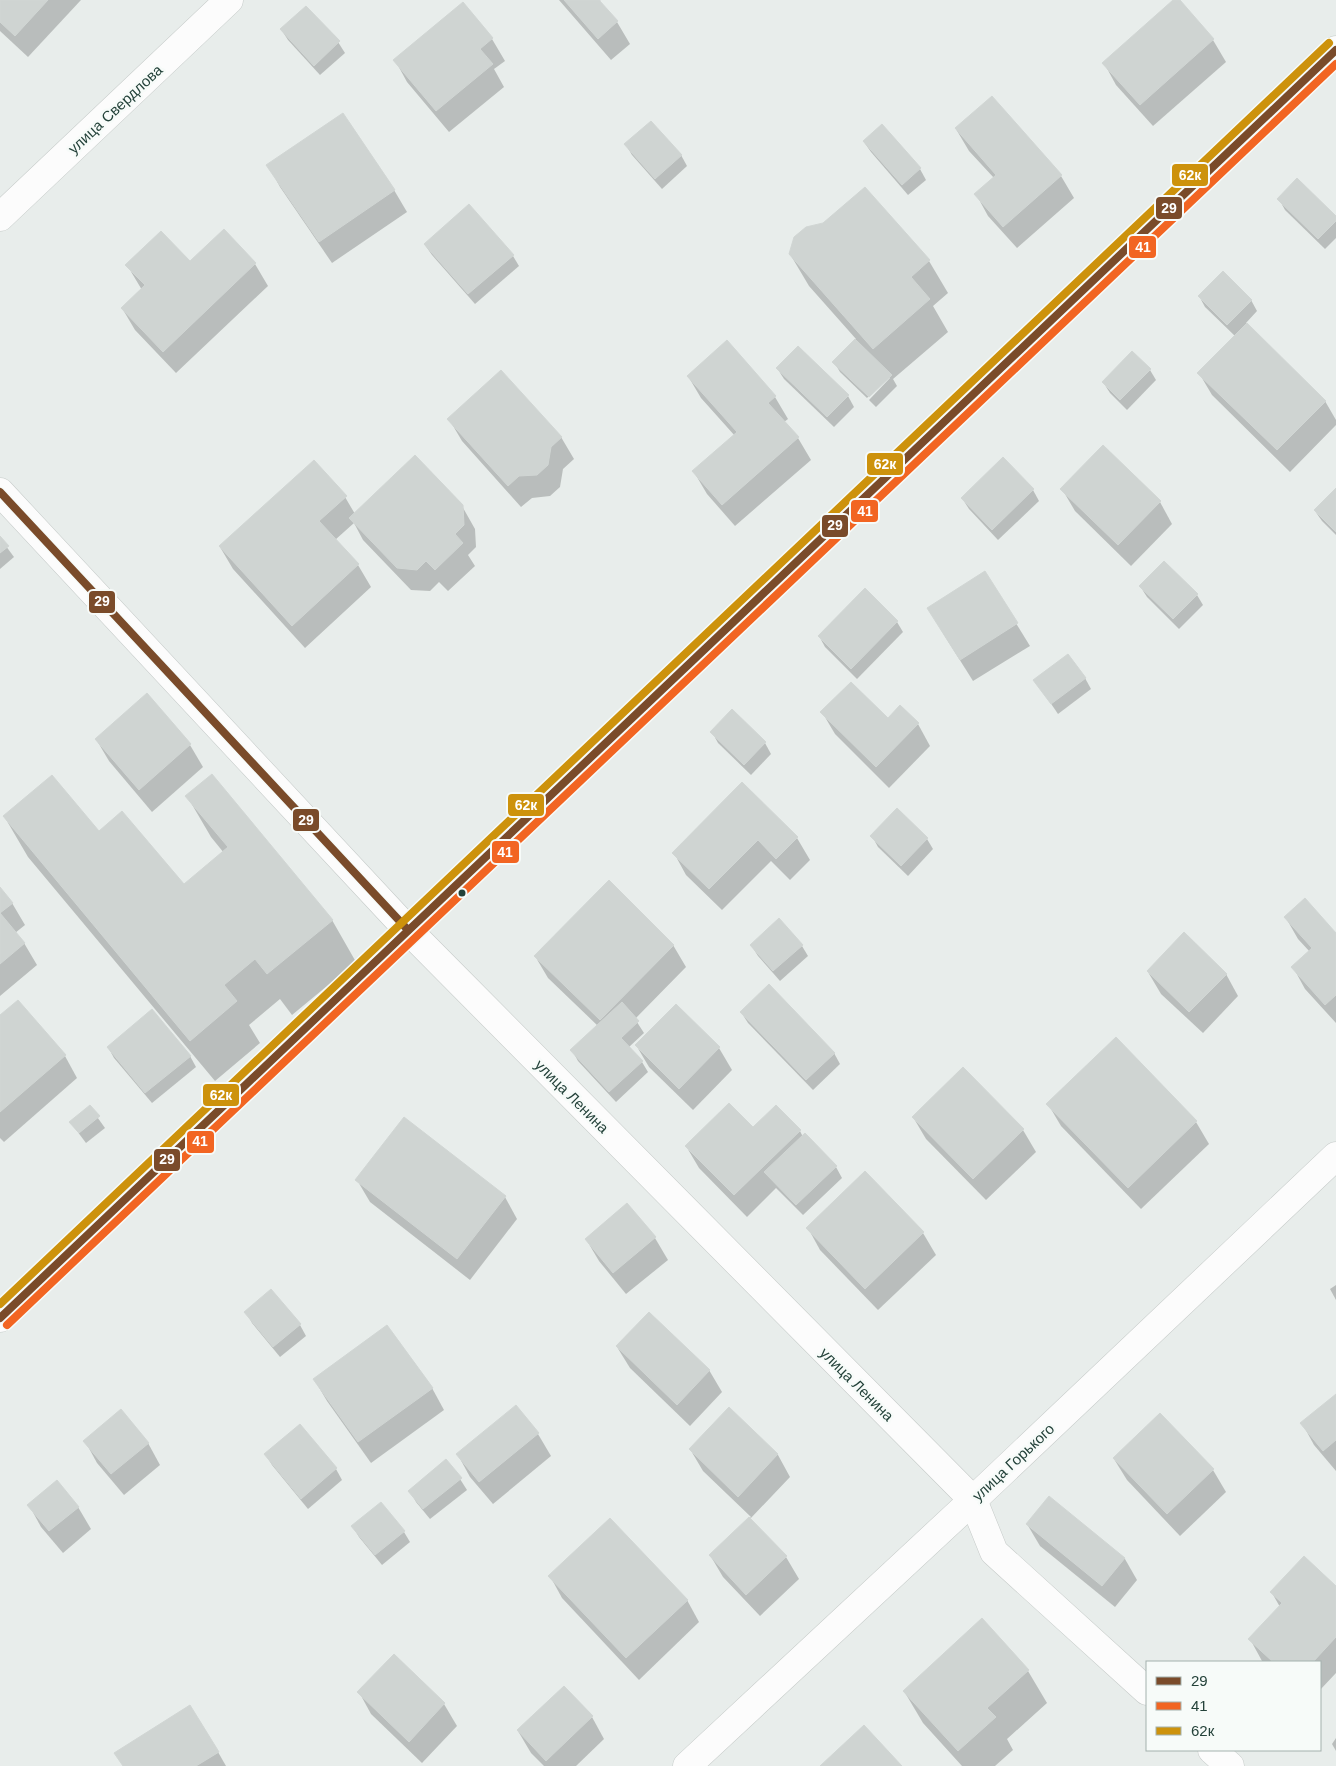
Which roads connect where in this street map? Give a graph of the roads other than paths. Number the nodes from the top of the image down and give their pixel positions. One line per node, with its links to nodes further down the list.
1 (229, 0): 3 (street, улица Свердлова)
2 (1336, 50): 5 (street)
3 (0, 217)
4 (0, 492): 5 (street, улица Ленина)
5 (408, 930): 7 (street); 8 (street, улица Ленина)
6 (1336, 1156): 8 (street, улица Горького)
7 (0, 1318)
8 (973, 1500): 9 (street, улица Ленина); 11 (street, улица Горького)
9 (1146, 1690)
10 (1213, 1751): 12 (street)
11 (687, 1766)
12 (1230, 1766)

